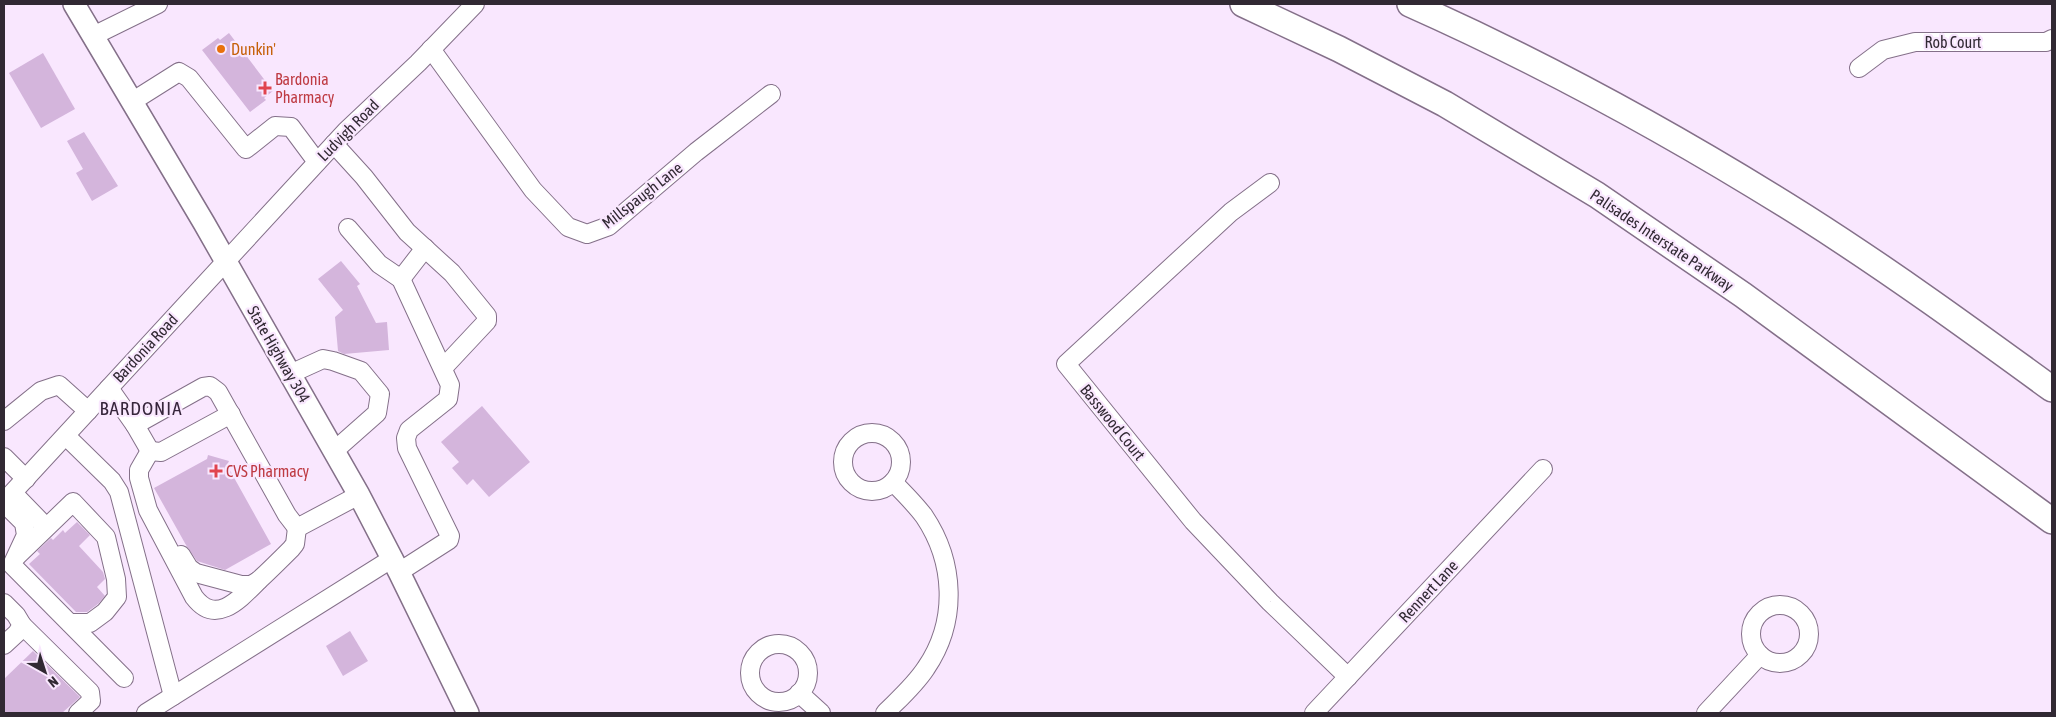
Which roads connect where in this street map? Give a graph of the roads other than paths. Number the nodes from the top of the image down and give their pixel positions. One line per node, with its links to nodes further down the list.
1 (74, 4): 6 (main road, State Highway 304)
2 (158, 4): 6 (street)
3 (475, 4): 8 (street, Ludvigh Road)
4 (1244, 4): 36 (highway, Palisades Interstate Parkway)
5 (1410, 4): 22 (highway)
6 (93, 36): 11 (main road, State Highway 304)
7 (2052, 39): 9 (street, Rob Court)
8 (431, 49): 10 (street, Millspaugh Lane); 12 (street, Ludvigh Road)
9 (1859, 68)
10 (771, 94)
11 (133, 101): 13 (street); 17 (main road, State Highway 304)
12 (334, 144): 13 (street, Ludvigh Road); 16 (street)
13 (317, 162): 17 (street, Ludvigh Road)
14 (1270, 183): 49 (street, Basswood Court)
15 (348, 228): 18 (street)
16 (426, 248): 18 (street); 19 (street)
17 (226, 261): 20 (main road, State Highway 304); 21 (street, Bardonia Road)
18 (402, 280): 19 (street)
19 (443, 368): 40 (street)
20 (290, 374): 28 (main road, State Highway 304); 28 (street)
21 (109, 388): 23 (street, Bardonia Road); 26 (street)
22 (2052, 389)
23 (88, 411): 25 (street); 27 (street, Bardonia Road)
24 (231, 414): 26 (street); 29 (street); 38 (street)
25 (4, 421)
26 (135, 425): 29 (street)
27 (66, 436): 32 (street, Bardonia Road); 52 (street)
28 (334, 451): 34 (main road, State Highway 304)
29 (147, 455): 41 (street); 41 (street)
30 (4, 457): 32 (street)
31 (1543, 469): 49 (street, Rennert Lane)
32 (26, 479): 35 (street, Bardonia Road)
33 (893, 482): 58 (street)
34 (358, 495): 38 (street); 40 (main road, State Highway 304)
35 (7, 499): 37 (street); 39 (street)
36 (2052, 521)
37 (46, 527): 39 (street); 44 (street)
38 (297, 528): 41 (street)
39 (17, 556): 43 (street)
40 (396, 565): 52 (street); 56 (main road, State Highway 304)
41 (258, 581)
42 (4, 603): 45 (street)
43 (70, 623): 44 (street); 47 (street)
44 (90, 623): 47 (street)
45 (22, 625): 46 (street); 53 (street)
46 (4, 645)
47 (98, 652): 50 (street)
48 (1760, 655): 60 (street)
49 (1348, 677): 59 (street, Rennert Lane)
50 (124, 678)
51 (799, 693): 57 (street)
52 (173, 696): 54 (street); 55 (street)
53 (78, 713)
54 (146, 713)
55 (157, 713)
56 (468, 713)
57 (821, 713)
58 (885, 713)
59 (1314, 713)
60 (1706, 713)

